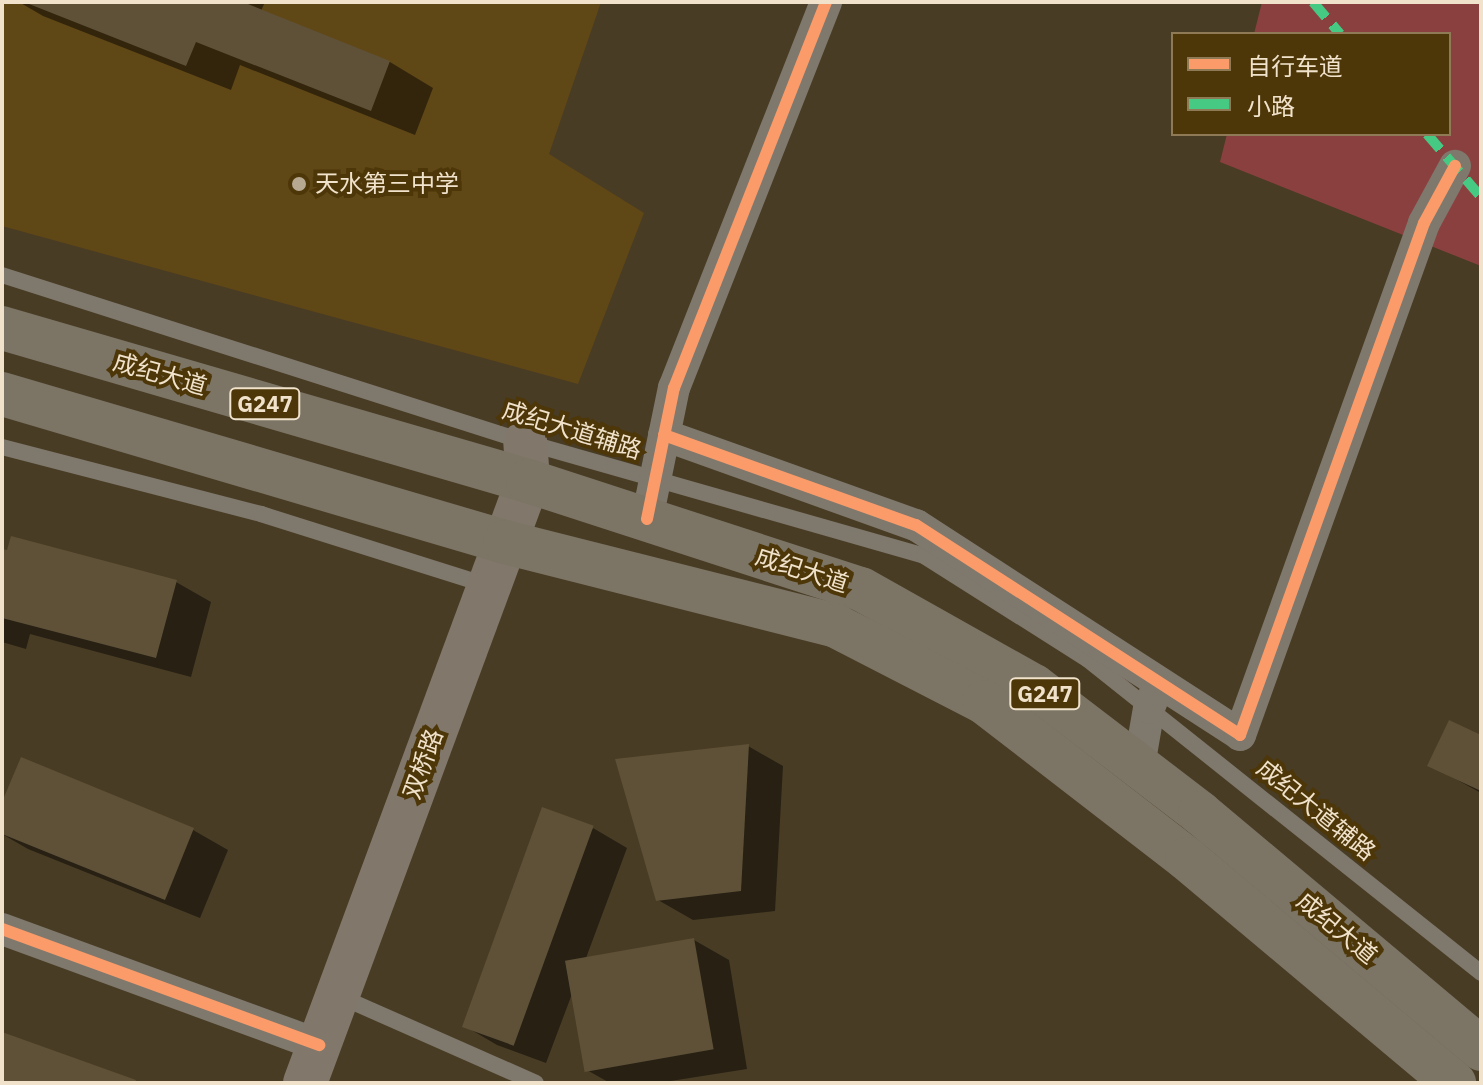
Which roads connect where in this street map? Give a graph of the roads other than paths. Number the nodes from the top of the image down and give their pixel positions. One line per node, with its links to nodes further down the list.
1 (826, 2): 6 (street)
2 (1455, 166): 12 (street)
3 (2, 275): 8 (lane, 成纪大道辅路)
4 (2, 328): 8 (highway, 成纪大道 / G247)
5 (2, 394): 10 (highway, 成纪大道 / G247)
6 (664, 435): 9 (street); 12 (street)
7 (2, 447): 11 (lane)
8 (526, 461): 9 (highway, 成纪大道 / G247); 10 (main road, 双桥路)
9 (651, 499): 12 (lane, 成纪大道辅路); 13 (highway, 成纪大道 / G247)
10 (505, 542): 11 (main road, 双桥路); 20 (highway, 成纪大道 / G247)
11 (489, 586): 16 (main road, 双桥路)
12 (1154, 695): 13 (street); 15 (lane, 成纪大道辅路)
13 (1139, 766): 17 (highway, 成纪大道 / G247)
14 (2, 929): 18 (street)
15 (1481, 973)
16 (337, 995): 18 (main road, 双桥路); 19 (lane)
17 (1481, 1049)
18 (312, 1064)
19 (536, 1083)
20 (1454, 1083)

